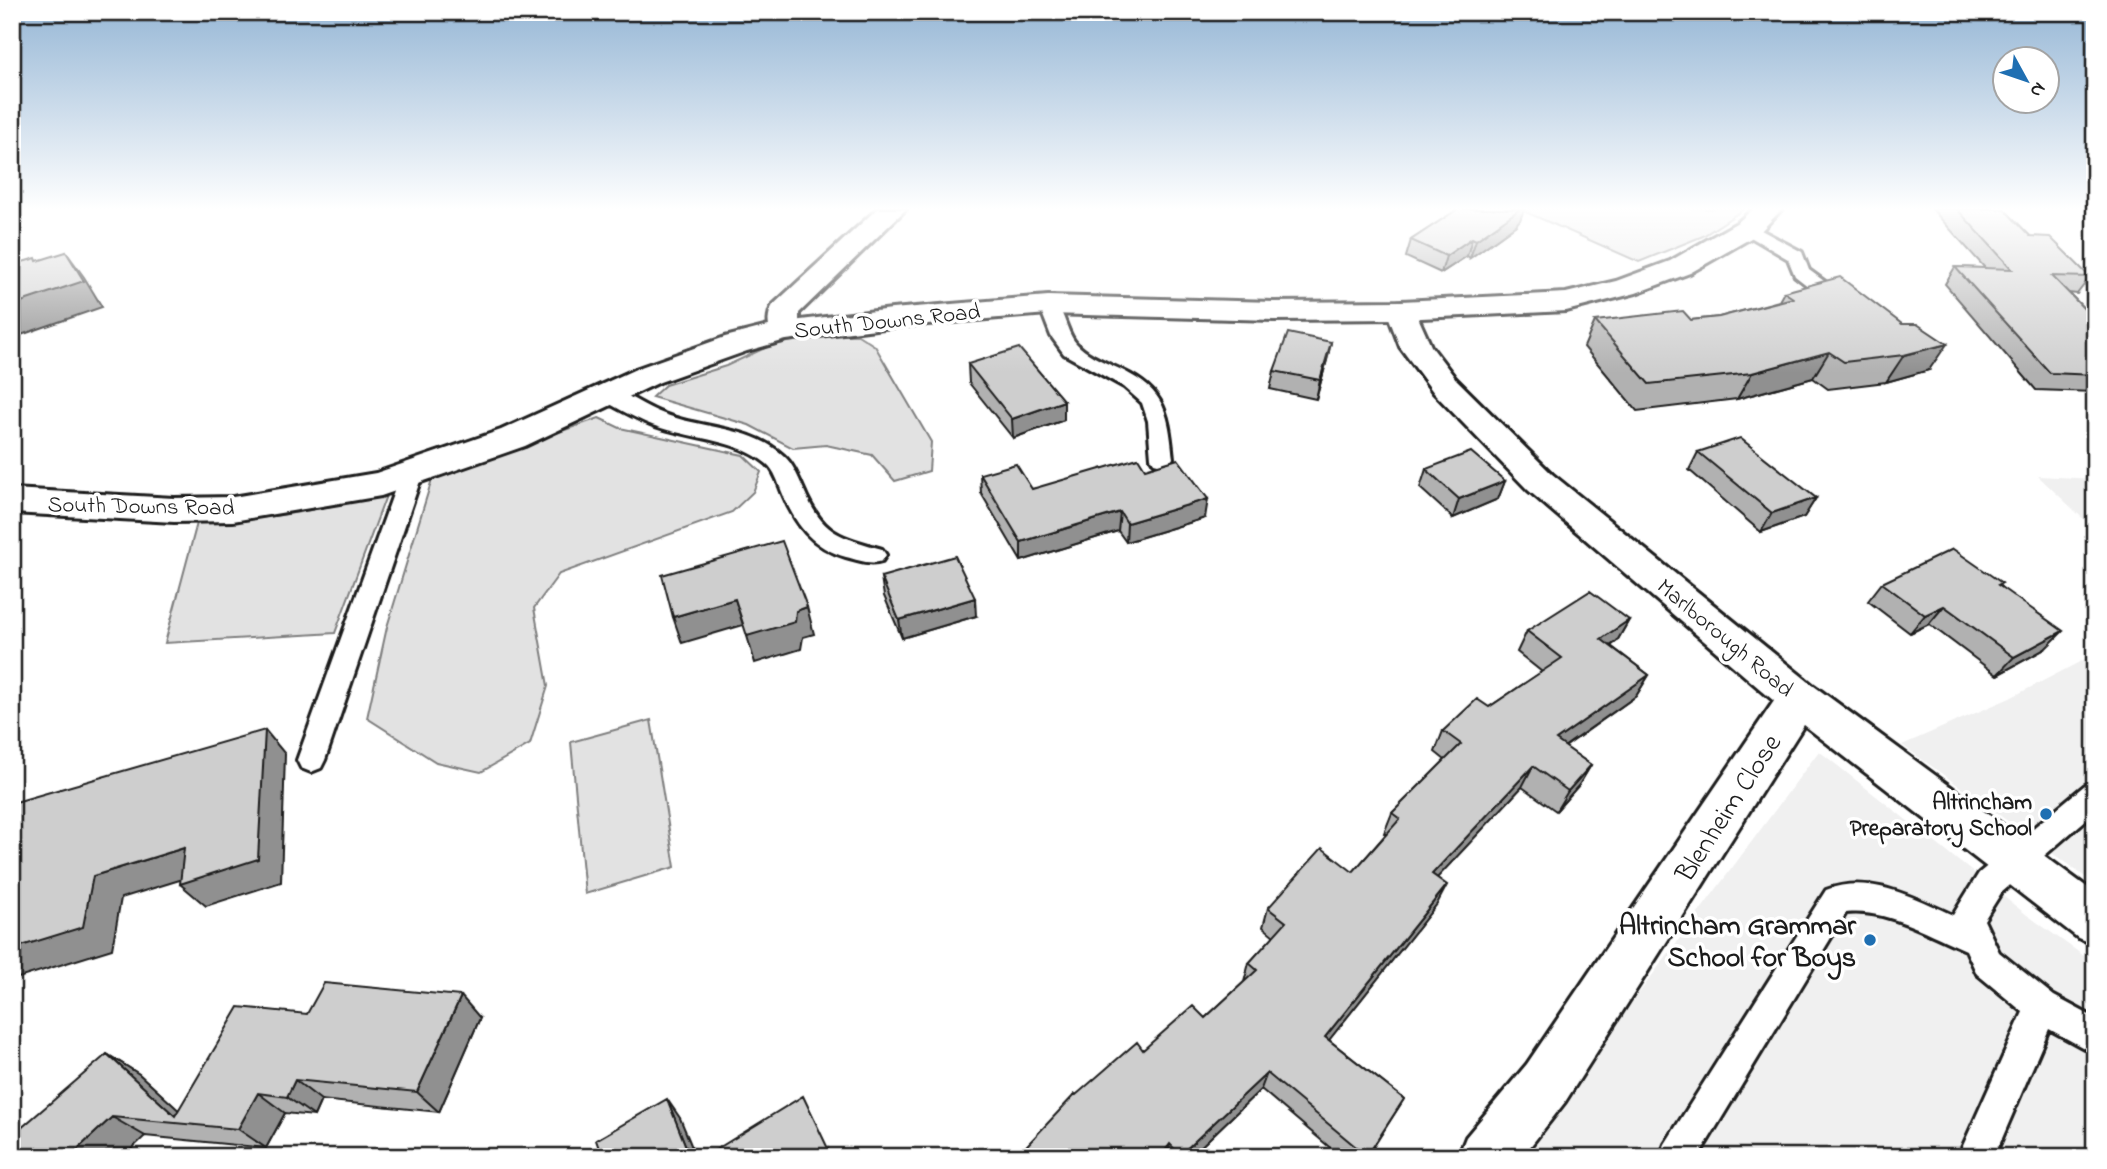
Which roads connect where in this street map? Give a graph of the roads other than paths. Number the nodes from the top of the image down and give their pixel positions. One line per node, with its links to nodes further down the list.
1 (835, 264): 7 (main road)
2 (1685, 264): 5 (main road, South Downs Road)
3 (1798, 264): 6 (lane)
4 (1048, 305): 5 (main road, South Downs Road); 7 (main road, South Downs Road); 9 (lane)
5 (1401, 310): 13 (main road, Marlborough Road)
6 (1859, 316)
7 (784, 331): 8 (main road, South Downs Road)
8 (606, 393): 10 (main road, South Downs Road); 12 (lane)
9 (1162, 458)
10 (411, 475): 11 (main road, South Downs Road); 14 (lane)
11 (12, 500)
12 (874, 555)
13 (1799, 698): 16 (main road, Marlborough Road); 21 (main road, Blenheim Close)
14 (311, 760)
15 (2095, 794): 16 (lane)
16 (2015, 863): 17 (main road, Marlborough Road); 18 (lane)
17 (2095, 922)
18 (1976, 939): 19 (lane); 22 (lane)
19 (2042, 1007): 20 (lane); 23 (lane)
20 (2095, 1037)
21 (1486, 1157)
22 (1678, 1157)
23 (1976, 1157)

